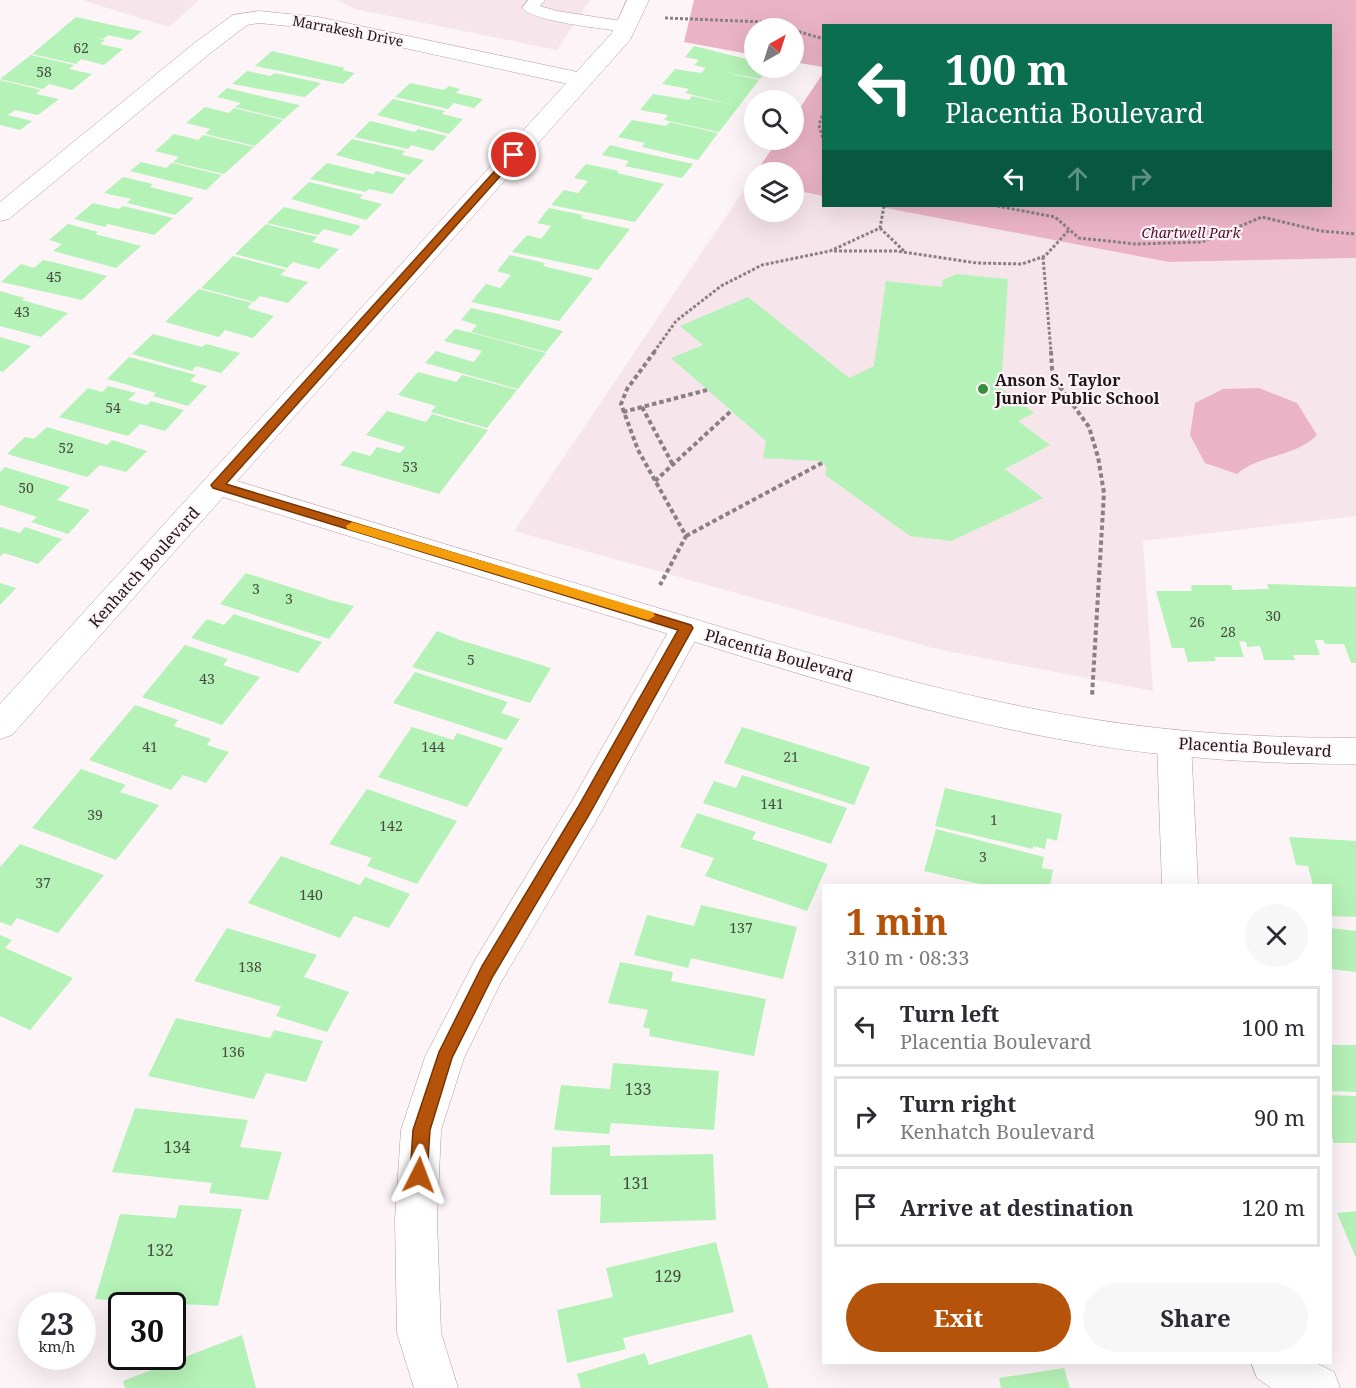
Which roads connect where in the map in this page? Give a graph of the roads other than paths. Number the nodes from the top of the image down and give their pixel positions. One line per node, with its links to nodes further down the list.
1 (537, 0): 2 (lane)
2 (633, 15): 3 (street, Kenhatch Boulevard)
3 (582, 80): 4 (street, Marrakesh Drive); 5 (street, Kenhatch Boulevard)
4 (0, 214)
5 (217, 485): 6 (street, Placentia Boulevard); 7 (street, Kenhatch Boulevard)
6 (686, 628): 8 (street, Placentia Boulevard); 12 (street)
7 (0, 726)
8 (1174, 743): 9 (street, Placentia Boulevard); 10 (street)
9 (1356, 750)
10 (1179, 884)
11 (1275, 1364): 13 (street)
12 (436, 1388)
13 (1318, 1388)

